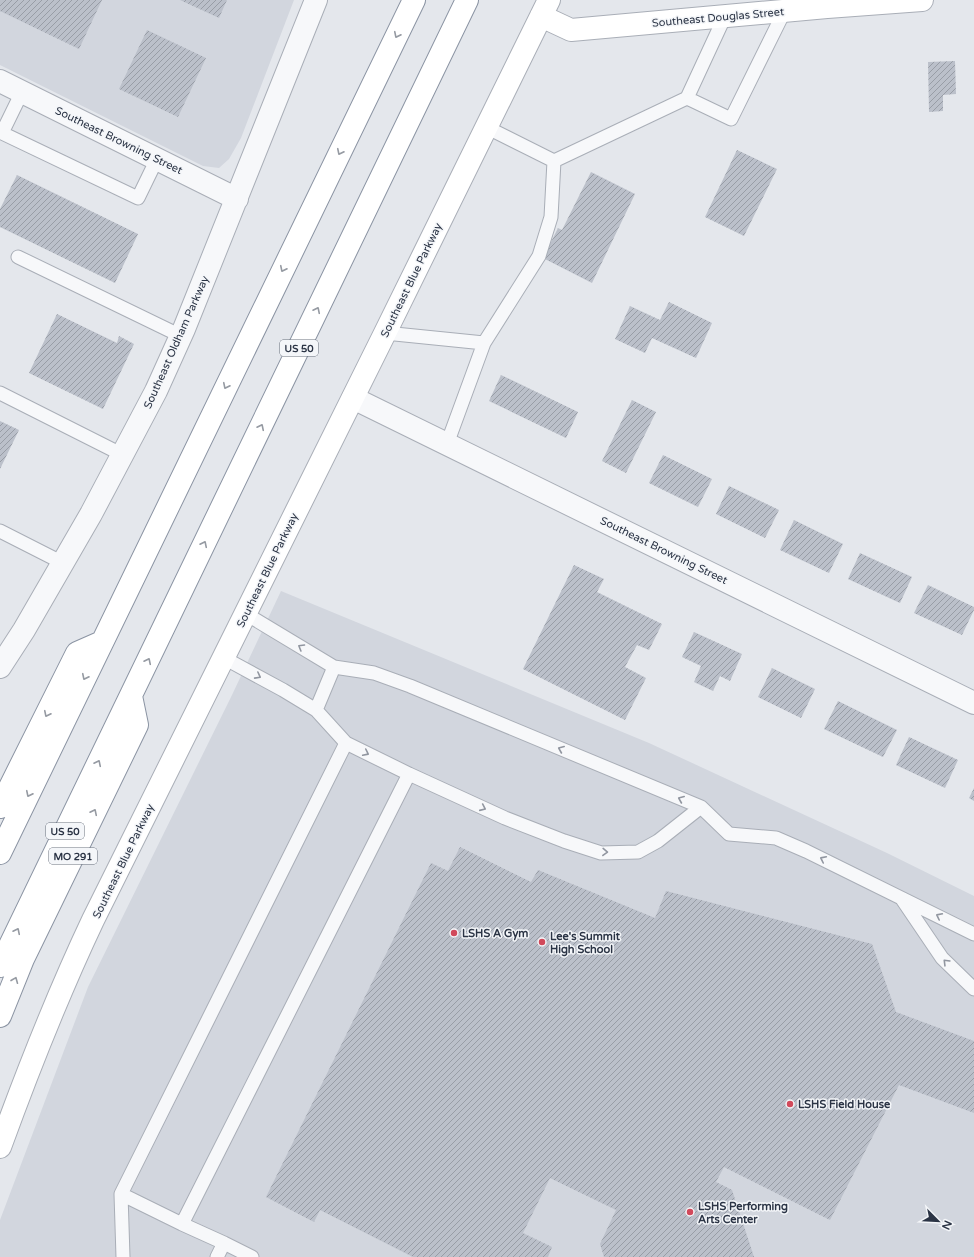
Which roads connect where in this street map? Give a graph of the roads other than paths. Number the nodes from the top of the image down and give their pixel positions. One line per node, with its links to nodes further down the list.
1 (316, 0): 15 (street, Southeast Oldham Parkway)
2 (414, 0): 27 (main road, one-way to 27)
3 (467, 0): 31 (main road, US 50, one-way to 3)
4 (922, 0): 5 (main road, Southeast Douglas Street)
5 (829, 3): 7 (main road, Southeast Douglas Street)
6 (545, 8): 8 (main road, Southeast Douglas Street); 12 (main road, Southeast Blue Parkway)
7 (785, 10): 8 (main road, Southeast Douglas Street); 11 (lane)
8 (725, 16): 11 (lane)
9 (0, 81): 10 (street, Southeast Browning Street)
10 (22, 92): 13 (street, Southeast Browning Street); 13 (lane)
11 (687, 98): 14 (lane)
12 (486, 127): 14 (lane); 17 (main road, Southeast Blue Parkway)
13 (157, 159): 15 (street, Southeast Browning Street)
14 (554, 161): 19 (lane)
15 (237, 199): 18 (street, Southeast Oldham Parkway)
16 (18, 257): 18 (lane)
17 (385, 333): 19 (lane); 21 (main road, Southeast Blue Parkway)
18 (181, 336): 23 (street, Southeast Oldham Parkway)
19 (484, 343): 22 (lane)
20 (0, 393): 23 (lane)
21 (353, 398): 22 (street, Southeast Browning Street); 26 (main road, Southeast Blue Parkway)
22 (447, 444): 32 (street, Southeast Browning Street)
23 (123, 455): 25 (street, Southeast Oldham Parkway)
24 (0, 531): 25 (lane)
25 (63, 563): 29 (street, Southeast Oldham Parkway)
26 (246, 614): 28 (main road, Southeast Blue Parkway); 30 (lane, one-way to 26)
27 (102, 642): 36 (main road, one-way to 36); 38 (main road, one-way to 38)
28 (224, 658): 33 (lane, one-way to 33); 44 (main road, Southeast Blue Parkway)
29 (0, 667)
30 (334, 667): 33 (lane); 37 (lane, one-way to 30)
31 (131, 696): 41 (main road, US 50, one-way to 31); 43 (main road, MO 291, one-way to 31)
32 (974, 703)
33 (316, 710): 34 (lane)
34 (346, 743): 35 (lane, one-way to 35); 45 (lane)
35 (409, 774): 37 (lane, one-way to 37); 46 (lane)
36 (0, 807)
37 (701, 807): 39 (lane, one-way to 37)
38 (0, 853)
39 (902, 898): 40 (lane, one-way to 39); 42 (lane, one-way to 39)
40 (974, 934)
41 (0, 966)
42 (974, 989)
43 (0, 1016)
44 (0, 1147)
45 (121, 1194): 46 (lane); 48 (lane)
46 (182, 1224): 47 (lane)
47 (224, 1243): 49 (lane); 50 (lane)
48 (123, 1257)
49 (217, 1257)
50 (252, 1257)

